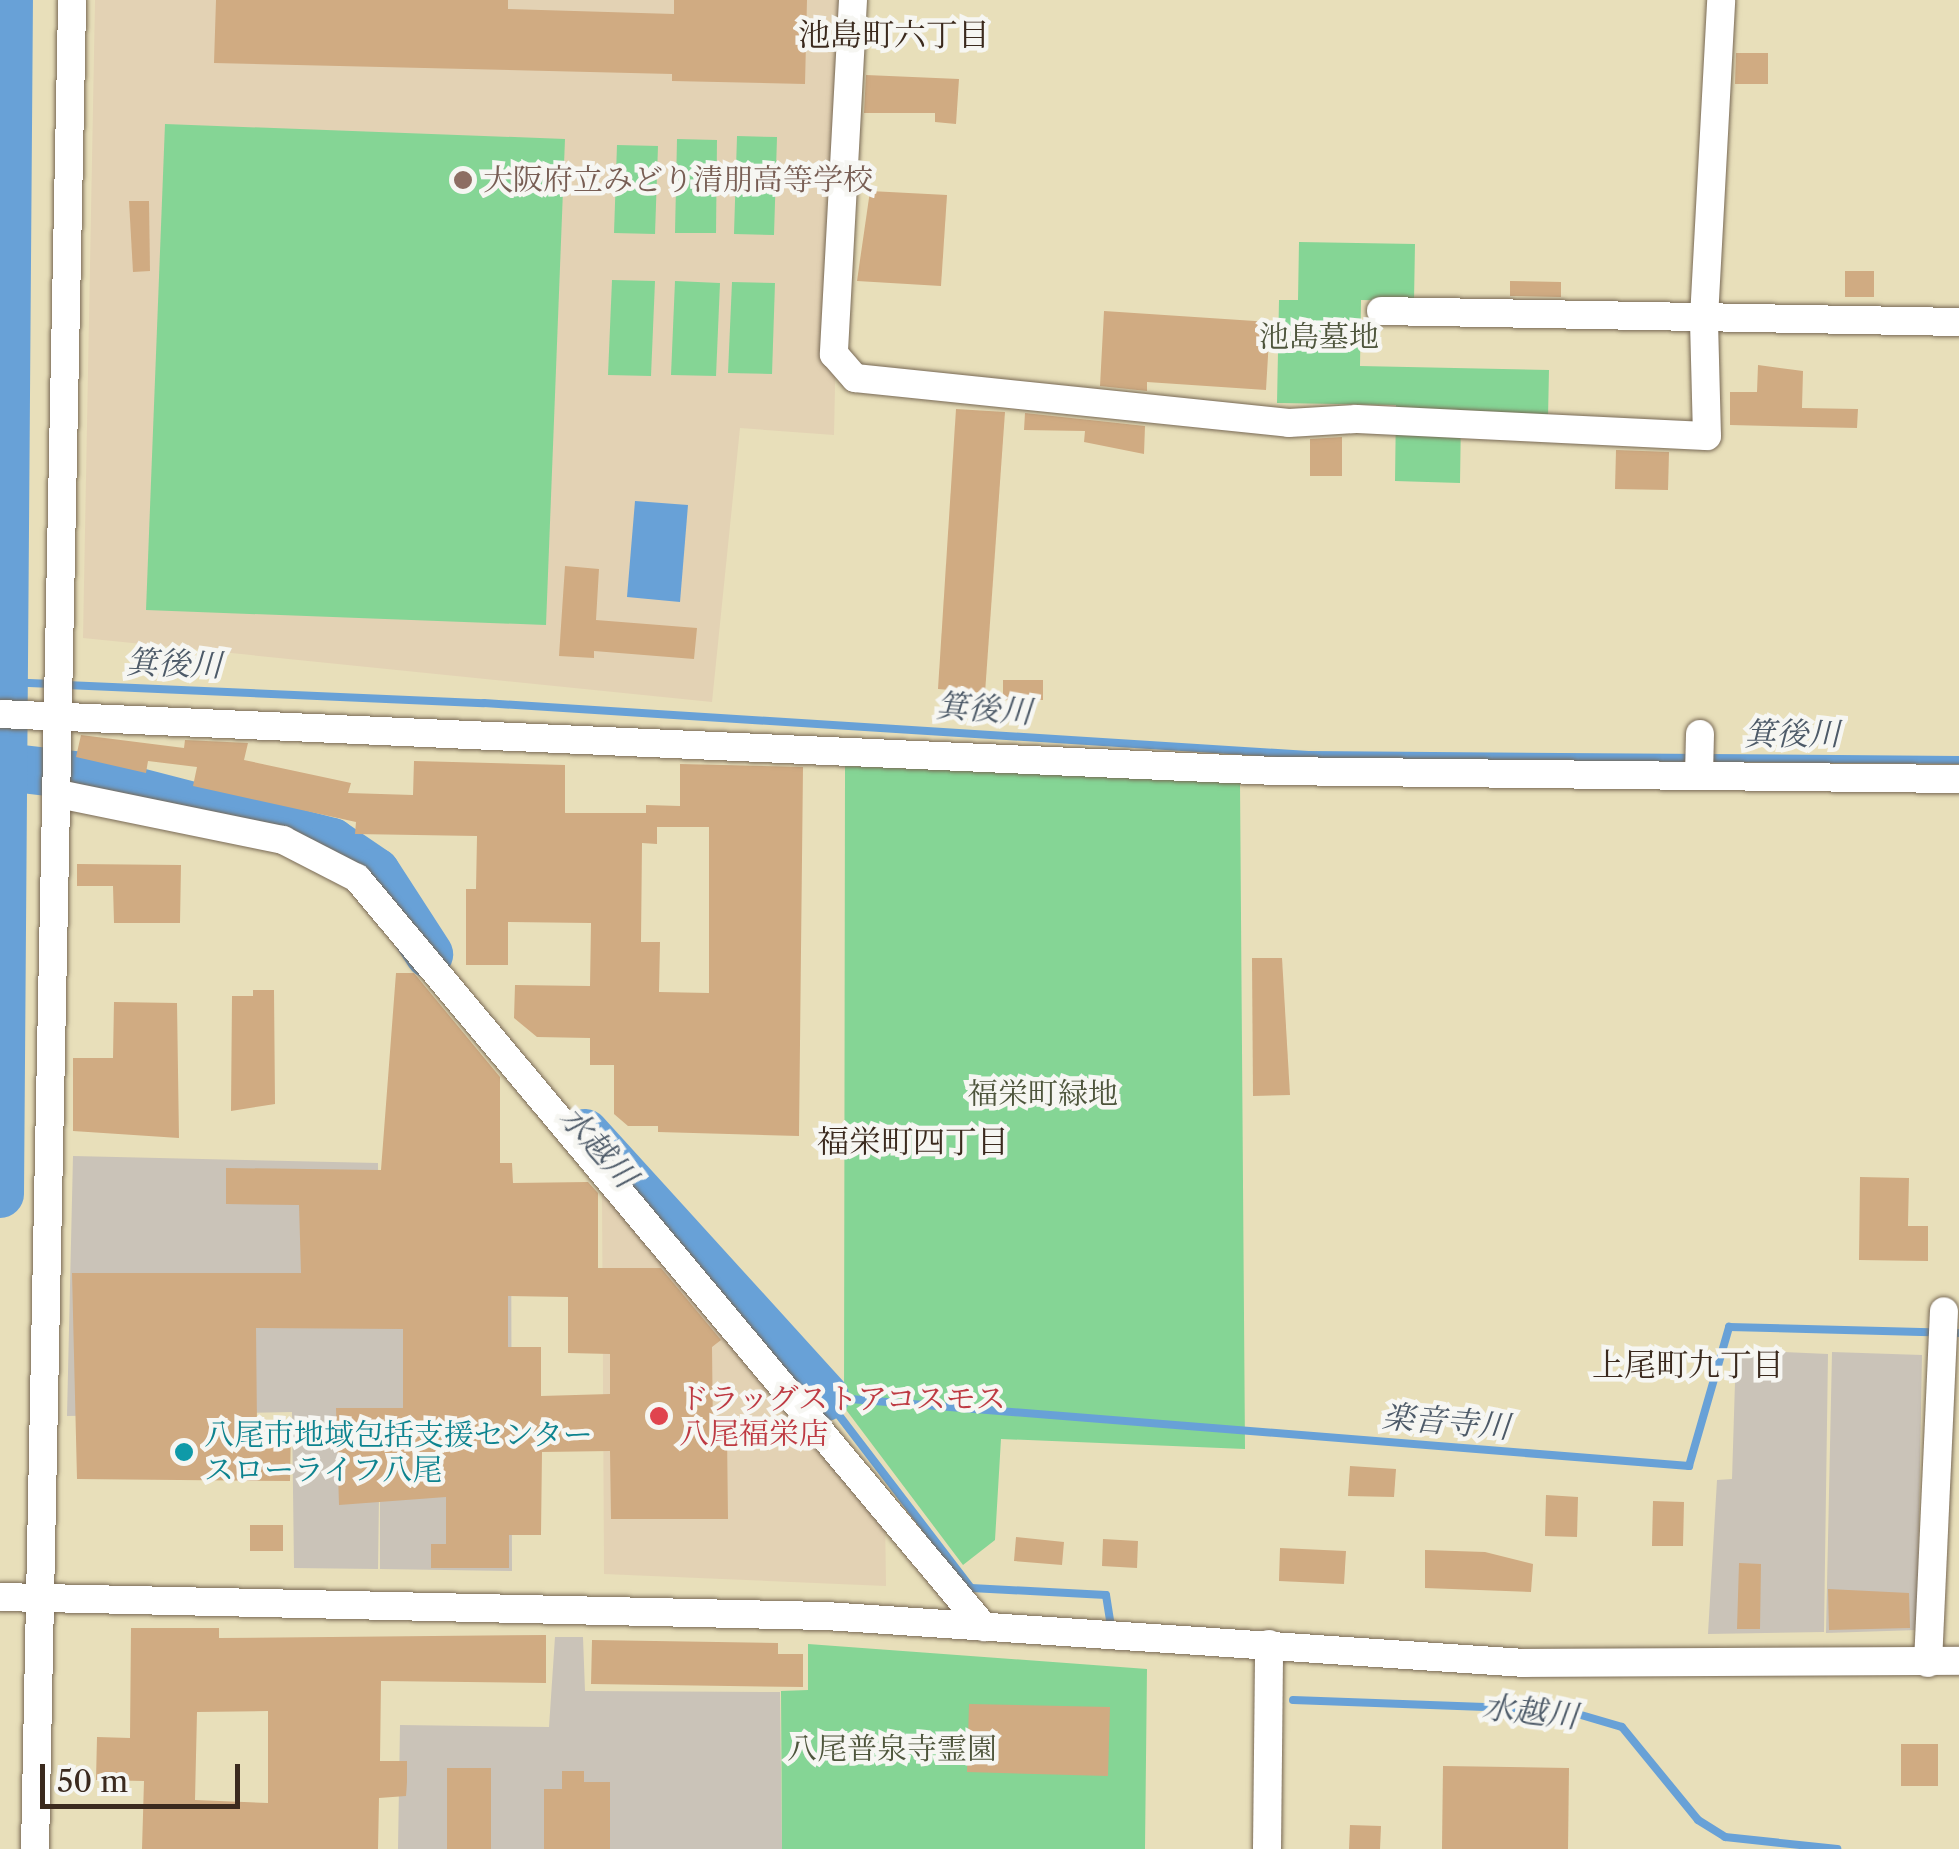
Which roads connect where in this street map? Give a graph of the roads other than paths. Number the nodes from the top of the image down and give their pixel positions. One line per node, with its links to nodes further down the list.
1 (72, 0): 8 (street)
2 (853, 0): 5 (street)
3 (1721, 0): 5 (street)
4 (1381, 311): 5 (street)
5 (1704, 318): 6 (street)
6 (1959, 322)
7 (0, 714): 8 (street)
8 (51, 715): 10 (street); 12 (street)
9 (1700, 734): 10 (street)
10 (1699, 776): 11 (street)
11 (1959, 780)
12 (58, 791): 14 (street); 15 (street)
13 (1944, 1311): 18 (street)
14 (21, 1597): 15 (street); 19 (street)
15 (984, 1627): 16 (street)
16 (1269, 1644): 18 (street); 20 (street)
17 (1959, 1661): 18 (street)
18 (1928, 1663)
19 (35, 1849)
20 (1267, 1849)

